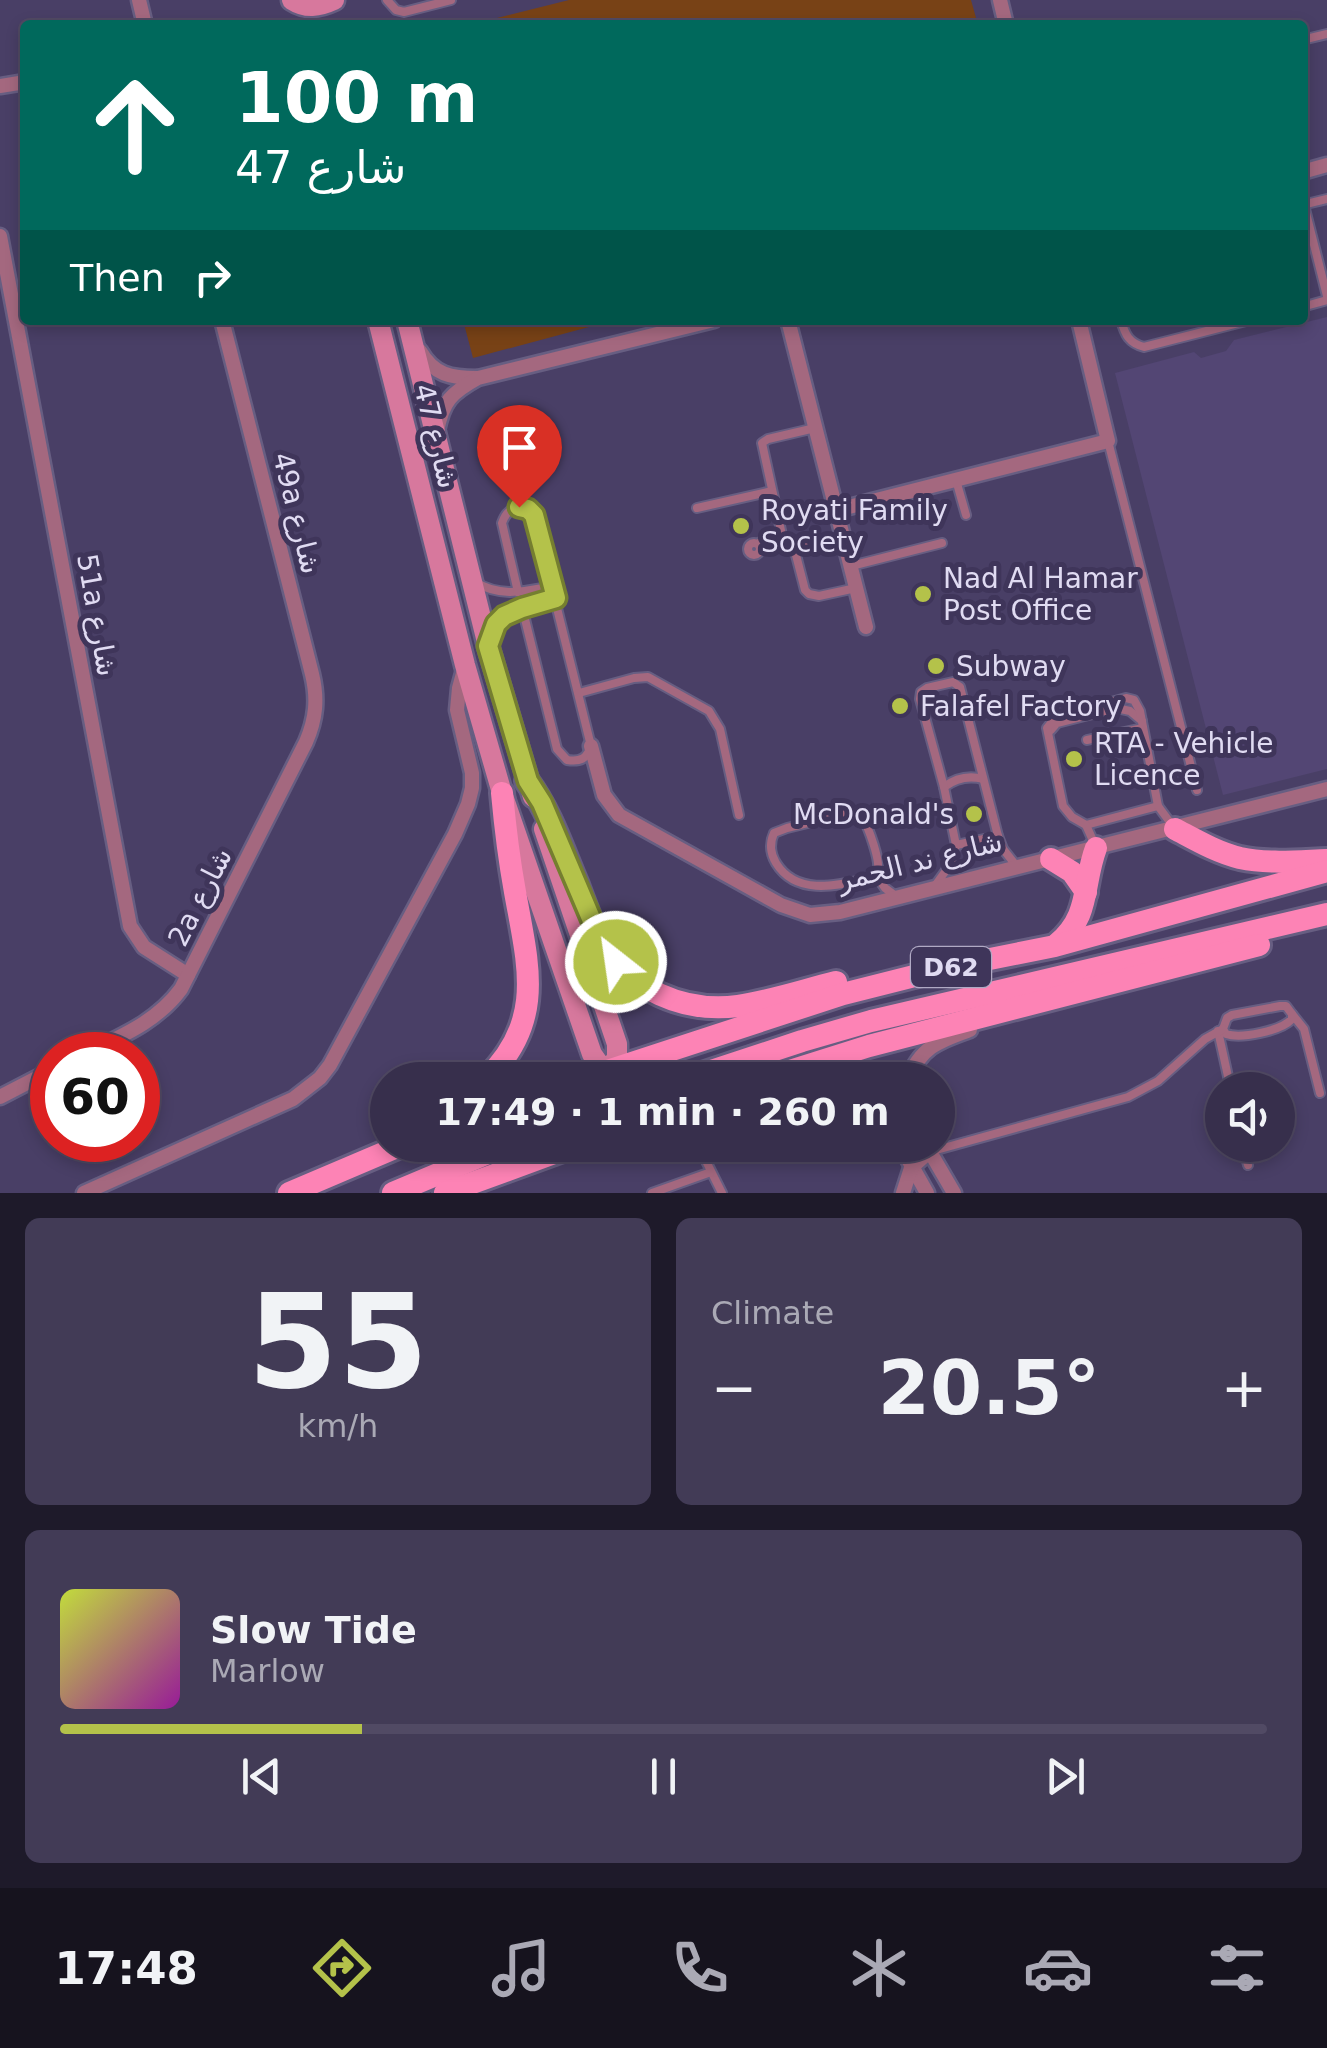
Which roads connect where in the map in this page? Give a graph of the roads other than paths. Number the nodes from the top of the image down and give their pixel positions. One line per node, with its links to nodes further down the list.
1 (290, 0): 2 (street)
2 (337, 0)
3 (387, 0): 4 (lane)
4 (450, 0)
5 (1308, 222): 7 (lane)
6 (0, 236): 71 (street, 51a شارع)
7 (1327, 298)
8 (223, 325): 41 (street, 49a شارع)
9 (379, 325): 39 (street, شارع 47)
10 (694, 325): 16 (street)
11 (789, 325): 17 (street)
12 (1080, 325): 19 (street)
13 (1123, 325): 14 (lane)
14 (1230, 325)
15 (409, 328): 16 (street); 18 (street, شارع 47)
16 (478, 378): 18 (street)
17 (816, 428): 21 (lane); 23 (street)
18 (435, 436): 31 (street, شارع 47)
19 (1108, 442): 20 (street); 49 (lane)
20 (956, 480): 23 (street); 24 (lane)
21 (772, 492): 22 (lane); 25 (lane)
22 (697, 508)
23 (836, 510): 26 (street)
24 (966, 515)
25 (782, 535): 28 (lane); 29 (lane)
26 (843, 536): 29 (lane); 30 (street)
27 (942, 543): 30 (lane)
28 (758, 544)
29 (790, 547): 33 (lane)
30 (851, 566): 33 (street)
31 (471, 579): 34 (lane); 38 (street, شارع 47)
32 (553, 586): 34 (lane); 34 (lane); 35 (lane)
33 (856, 588): 37 (street)
34 (518, 592)
35 (556, 598): 36 (lane); 40 (lane)
36 (522, 608): 38 (lane); 44 (lane)
37 (866, 626)
38 (488, 646): 46 (street, شارع 47)
39 (465, 666): 50 (street, شارع 47); 103 (street)
40 (579, 693): 44 (lane); 52 (lane)
41 (314, 719): 71 (street, 2a شارع)
42 (1143, 725): 43 (lane); 51 (lane); 53 (lane)
43 (1087, 740)
44 (591, 746): 66 (street, شارع ند الحمر)
45 (983, 779): 47 (lane); 47 (lane); 55 (lane)
46 (528, 781): 70 (main road); 78 (street, شارع 47)
47 (944, 787): 56 (lane)
48 (1327, 789): 54 (street, شارع ند الحمر)
49 (1196, 790)
50 (502, 793): 76 (main road); 77 (street, شارع 47)
51 (1158, 806): 53 (lane); 54 (lane)
52 (739, 814)
53 (1086, 825): 57 (lane)
54 (1174, 829): 57 (street, شارع ند الحمر); 59 (main road)
55 (998, 836): 56 (lane); 60 (lane)
56 (956, 845): 63 (lane)
57 (1096, 848): 58 (street, شارع ند الحمر); 64 (main road)
58 (1051, 859): 60 (street, شارع ند الحمر); 64 (main road)
59 (1327, 860)
60 (1018, 868): 63 (street, شارع ند الحمر)
61 (1327, 871): 69 (main road, D62)
62 (874, 877): 62 (lane); 65 (lane); 66 (lane)
63 (934, 888): 65 (street, شارع ند الحمر)
64 (1086, 892): 69 (main road)
65 (897, 897): 66 (street, شارع ند الحمر)
66 (872, 904)
67 (1327, 914): 80 (main road)
68 (1327, 928): 72 (main road, D62)
69 (1055, 946): 70 (main road, D62)
70 (950, 967): 79 (main road, D62)
71 (188, 975): 75 (street, 2a شارع)
72 (1060, 996): 81 (main road, D62); 82 (street)
73 (1292, 1014): 74 (lane); 74 (lane); 85 (lane)
74 (1221, 1030): 83 (lane); 87 (lane)
75 (126, 1032)
76 (501, 1062)
77 (598, 1062)
78 (616, 1062)
79 (654, 1062)
80 (738, 1062)
81 (817, 1062)
82 (917, 1062)
83 (1228, 1072)
84 (30, 1081): 86 (street)
85 (1320, 1092)
86 (0, 1097)
87 (955, 1141)
88 (370, 1143): 101 (main road)
89 (370, 1159): 101 (main road)
90 (466, 1162): 104 (main road)
91 (531, 1162): 99 (main road)
92 (707, 1162): 100 (lane)
93 (908, 1162): 98 (street)
94 (916, 1162): 98 (street)
95 (936, 1162): 110 (street)
96 (1247, 1162): 97 (lane)
97 (1248, 1165)
98 (911, 1168): 108 (street); 109 (street)
99 (508, 1171): 102 (lane); 105 (main road)
100 (712, 1172): 106 (lane); 107 (lane)
101 (296, 1190)
102 (484, 1190)
103 (84, 1193)
104 (393, 1193)
105 (445, 1193)
106 (652, 1193)
107 (722, 1193)
108 (903, 1193)
109 (927, 1193)
110 (954, 1193)

